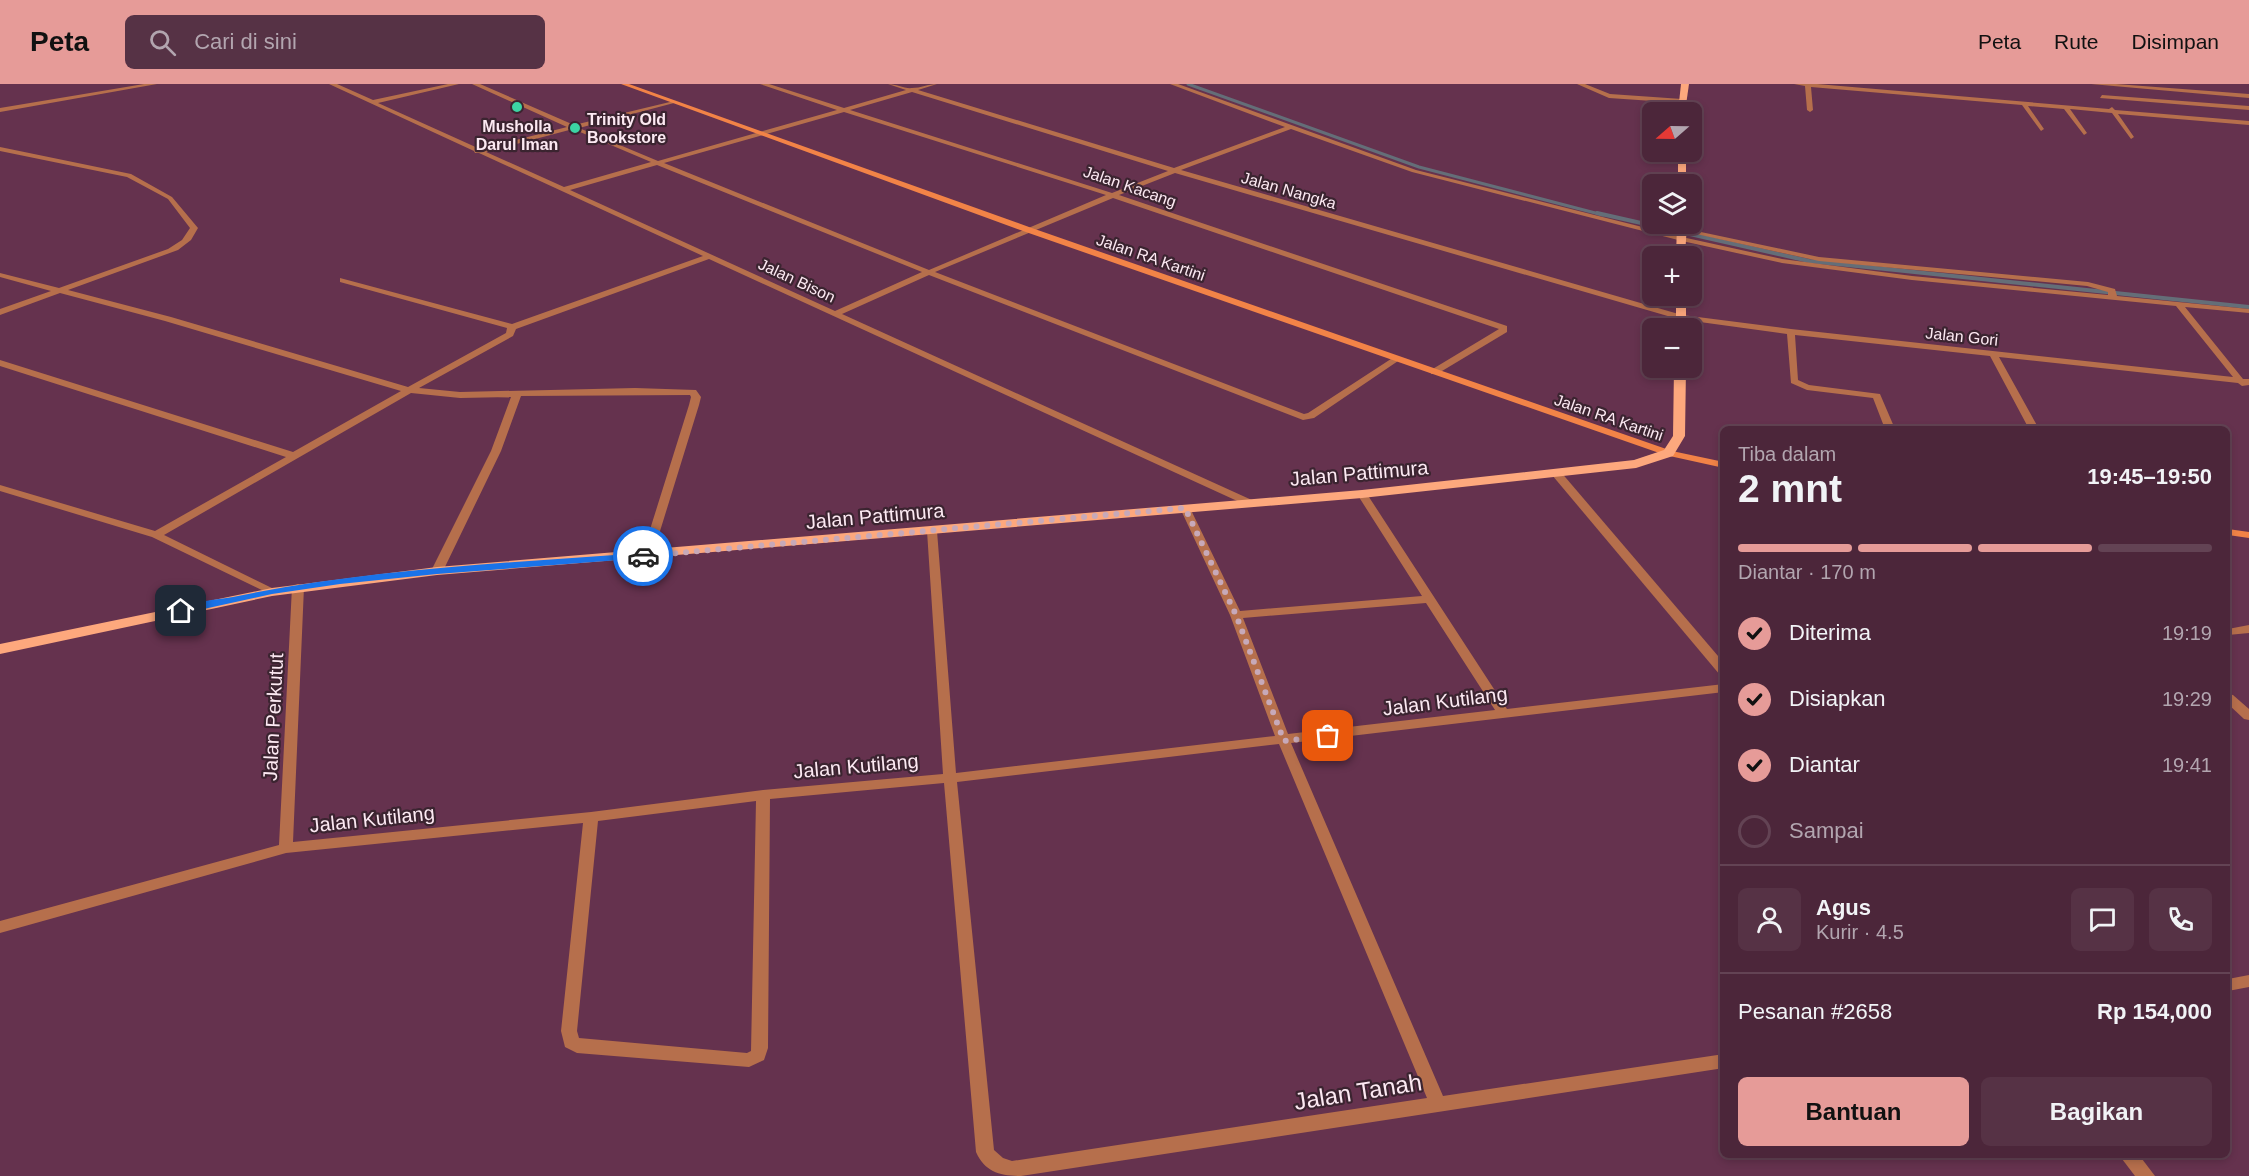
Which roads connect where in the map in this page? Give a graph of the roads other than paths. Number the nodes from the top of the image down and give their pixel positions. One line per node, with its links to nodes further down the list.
1 (154, 84): 25 (street)
2 (332, 84): 20 (street, Jalan Bison)
3 (456, 84): 20 (street)
4 (476, 84): 31 (street)
5 (624, 84): 21 (main road, Jalan RA Kartini)
6 (764, 84): 27 (street, Jalan Kacang)
7 (891, 84): 16 (street, Jalan Nangka)
8 (934, 84): 16 (street)
9 (1173, 84): 30 (street)
10 (1580, 84): 19 (street)
11 (1685, 84): 19 (main road)
12 (1797, 84): 15 (street)
13 (2089, 84): 18 (street)
14 (2094, 84): 17 (street)
15 (1808, 85): 22 (street); 26 (street)
16 (911, 91): 27 (street); 39 (street, Jalan Nangka)
17 (2249, 96)
18 (2102, 97): 24 (street); 28 (street)
19 (1682, 101)
20 (374, 102): 37 (street, Jalan Bison)
21 (672, 102): 31 (street); 33 (main road, Jalan RA Kartini)
22 (2023, 103): 23 (street); 32 (street)
23 (2065, 106): 28 (street); 34 (street)
24 (2249, 108)
25 (0, 110)
26 (1810, 110)
27 (845, 111): 33 (street); 41 (street, Jalan Kacang)
28 (2116, 113): 29 (street); 35 (street)
29 (2249, 123)
30 (1292, 126): 39 (street); 42 (street)
31 (572, 128): 37 (street); 38 (street)
32 (2041, 129)
33 (759, 133): 38 (street); 43 (main road, Jalan RA Kartini)
34 (2084, 133)
35 (2131, 137)
36 (0, 149): 49 (street)
37 (477, 152): 40 (street, Jalan Bison)
38 (660, 163): 40 (street); 46 (street)
39 (1173, 170): 41 (street); 54 (street, Jalan Nangka)
40 (565, 189): 45 (street, Jalan Bison)
41 (1112, 195): 43 (street); 61 (street, Jalan Kacang)
42 (1642, 224)
43 (1026, 229): 46 (street); 59 (main road, Jalan RA Kartini)
44 (1686, 234): 50 (street)
45 (710, 256): 53 (street, Jalan Bison); 56 (street)
46 (927, 272): 53 (street); 59 (street)
47 (0, 274): 49 (street)
48 (343, 280): 56 (street)
49 (60, 290): 52 (street); 64 (street)
50 (2180, 305): 51 (street); 63 (street)
51 (2249, 311)
52 (0, 312)
53 (835, 314): 75 (street, Jalan Bison)
54 (1664, 318)
55 (1702, 325): 57 (street, Jalan Gori)
56 (512, 327): 64 (street)
57 (1791, 332): 58 (street, Jalan Gori); 67 (street)
58 (1993, 354): 63 (street, Jalan Gori); 68 (street)
59 (1397, 359): 61 (main road, Jalan RA Kartini)
60 (0, 363): 70 (street)
61 (1434, 372): 69 (main road, Jalan RA Kartini)
62 (1680, 378): 69 (main road)
63 (2245, 382): 65 (street)
64 (409, 390): 66 (street); 70 (street)
65 (2249, 391)
66 (517, 394): 81 (street); 82 (street)
67 (1889, 426)
68 (2032, 426)
69 (1669, 453): 71 (main road, Jalan RA Kartini); 72 (main road, Jalan Pattimura)
70 (294, 456): 79 (street)
71 (1720, 464)
72 (1556, 473): 74 (main road, Jalan Pattimura); 90 (street)
73 (0, 488): 79 (street)
74 (1362, 494): 75 (main road, Jalan Pattimura); 85 (street)
75 (1250, 503): 76 (main road, Jalan Pattimura)
76 (1185, 508): 77 (main road, Jalan Pattimura); 86 (street)
77 (932, 531): 81 (main road, Jalan Pattimura); 96 (street)
78 (2230, 532): 80 (main road)
79 (156, 535): 84 (street)
80 (2249, 535)
81 (648, 555): 82 (main road, Jalan Pattimura)
82 (437, 571): 83 (main road, Jalan Pattimura)
83 (298, 587): 84 (main road, Jalan Pattimura); 99 (street, Jalan Perkutut)
84 (272, 592): 89 (main road, Jalan Pattimura)
85 (1431, 599): 86 (street); 93 (street)
86 (1236, 615): 95 (street)
87 (2249, 629): 88 (street)
88 (2230, 632)
89 (0, 648)
90 (1720, 667)
91 (1720, 688): 93 (street, Jalan Kutilang)
92 (2230, 701): 94 (street)
93 (1504, 715): 95 (street, Jalan Kutilang)
94 (2249, 716)
95 (1284, 741): 96 (street, Jalan Kutilang); 104 (street)
96 (950, 778): 97 (street, Jalan Kutilang); 104 (street, Jalan Tanah)
97 (764, 795): 98 (street, Jalan Kutilang); 98 (street)
98 (591, 817): 99 (street, Jalan Kutilang)
99 (286, 848): 100 (street, Jalan Kutilang)
100 (0, 927)
101 (2249, 981): 102 (street)
102 (2230, 984)
103 (1720, 1062): 104 (street, Jalan Tanah)
104 (1438, 1104)
105 (2131, 1158): 106 (street)
106 (2146, 1176)

